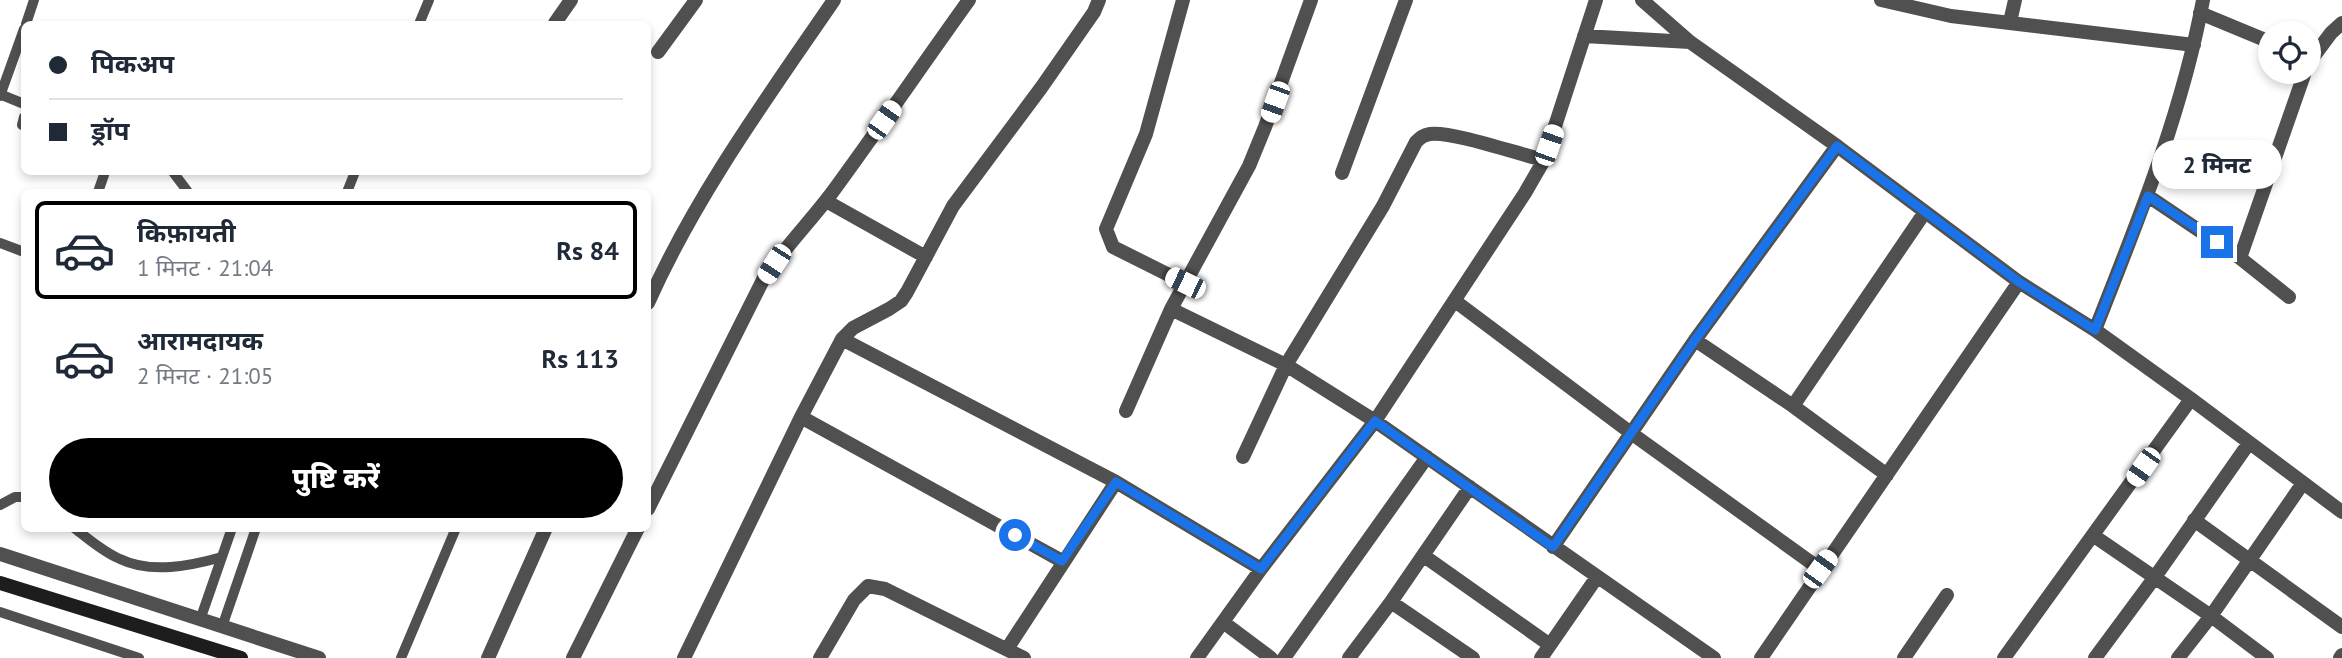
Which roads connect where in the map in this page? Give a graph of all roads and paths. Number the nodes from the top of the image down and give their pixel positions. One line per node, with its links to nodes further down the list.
1 (34, 0): 16 (lane)
2 (429, 0): 17 (lane)
3 (571, 0): 18 (street)
4 (696, 0): 27 (street)
5 (835, 0): 43 (street)
6 (969, 0): 35 (street)
7 (1099, 0): 39 (street)
8 (1183, 0): 42 (street)
9 (1311, 0): 42 (street)
10 (1406, 0): 33 (street)
11 (1596, 0): 21 (street)
12 (1642, 0): 24 (street)
13 (1881, 0): 19 (street)
14 (2015, 0): 19 (street)
15 (2202, 7): 22 (street); 25 (street)
16 (27, 21)
17 (420, 21)
18 (556, 21)
19 (2010, 22): 25 (street)
20 (2342, 23): 26 (street)
21 (1584, 36): 24 (street); 32 (street)
22 (2258, 36)
23 (21, 38): 29 (lane)
24 (1690, 42): 31 (street)
25 (2194, 46): 34 (street)
26 (2321, 48)
27 (658, 52)
28 (2301, 84): 40 (street)
29 (1, 95): 30 (lane)
30 (21, 103)
31 (1837, 146): 36 (street); 49 (street)
32 (1544, 160): 45 (street); 50 (street)
33 (1342, 173)
34 (2148, 196): 40 (street); 47 (street)
35 (825, 201): 39 (street); 65 (street)
36 (1925, 212): 41 (street); 52 (street)
37 (0, 243): 38 (lane)
38 (21, 251)
39 (926, 257): 48 (street)
40 (2240, 258): 44 (street)
41 (2019, 282): 47 (street); 60 (street)
42 (1185, 283): 46 (street)
43 (651, 296)
44 (2290, 297)
45 (1455, 301): 55 (street); 56 (street)
46 (1171, 309): 50 (street); 53 (street)
47 (2095, 330): 51 (street)
48 (842, 339): 54 (street); 61 (street)
49 (1695, 340): 52 (street); 56 (street)
50 (1286, 365): 55 (street); 58 (street)
51 (2191, 399): 57 (street); 75 (street)
52 (1793, 406): 60 (street)
53 (1126, 411)
54 (800, 417): 81 (street); 106 (street)
55 (1375, 421): 59 (street); 82 (street)
56 (1631, 433): 76 (street); 83 (street)
57 (2249, 443): 62 (street); 68 (street)
58 (1243, 457)
59 (1427, 457): 63 (street); 111 (street)
60 (1887, 475): 83 (street)
61 (1116, 482): 81 (street); 82 (street)
62 (2303, 483): 67 (street); 80 (street)
63 (1470, 487): 76 (street); 78 (street)
64 (21, 497): 66 (lane)
65 (651, 503)
66 (0, 505)
67 (2342, 512)
68 (2193, 520): 80 (street); 85 (street)
69 (80, 532): 79 (lane)
70 (231, 532): 79 (lane)
71 (255, 532): 93 (lane)
72 (454, 532): 103 (lane)
73 (544, 532): 104 (street)
74 (636, 532): 105 (street)
75 (2094, 536): 85 (street); 117 (street)
76 (1553, 547): 84 (street)
77 (0, 554): 91 (street)
78 (1423, 556): 88 (street); 95 (street)
79 (222, 557): 91 (lane)
80 (2250, 559): 90 (street); 94 (street)
81 (1062, 561): 96 (street)
82 (1261, 569): 92 (street)
83 (1820, 569): 115 (street)
84 (1597, 577): 95 (street); 98 (street)
85 (2155, 577): 90 (street); 118 (street)
86 (0, 583): 101 (main road)
87 (1947, 595): 116 (street)
88 (1391, 602): 97 (street); 113 (street)
89 (0, 612): 100 (lane)
90 (2211, 616): 99 (street); 119 (street)
91 (200, 620): 93 (street)
92 (1223, 622): 109 (street); 110 (street)
93 (222, 627): 102 (street)
94 (2342, 627)
95 (1550, 645): 114 (street)
96 (1007, 649): 107 (street); 108 (street)
97 (1352, 654): 112 (street)
98 (1711, 657)
99 (2263, 657)
100 (139, 658)
101 (241, 658)
102 (319, 658)
103 (401, 658)
104 (488, 658)
105 (573, 658)
106 (684, 658)
107 (820, 658)
108 (1024, 658)
109 (1197, 658)
110 (1271, 658)
111 (1283, 658)
112 (1368, 658)
113 (1473, 658)
114 (1541, 658)
115 (1760, 658)
116 (1904, 658)
117 (2004, 658)
118 (2095, 658)
119 (2178, 658)

